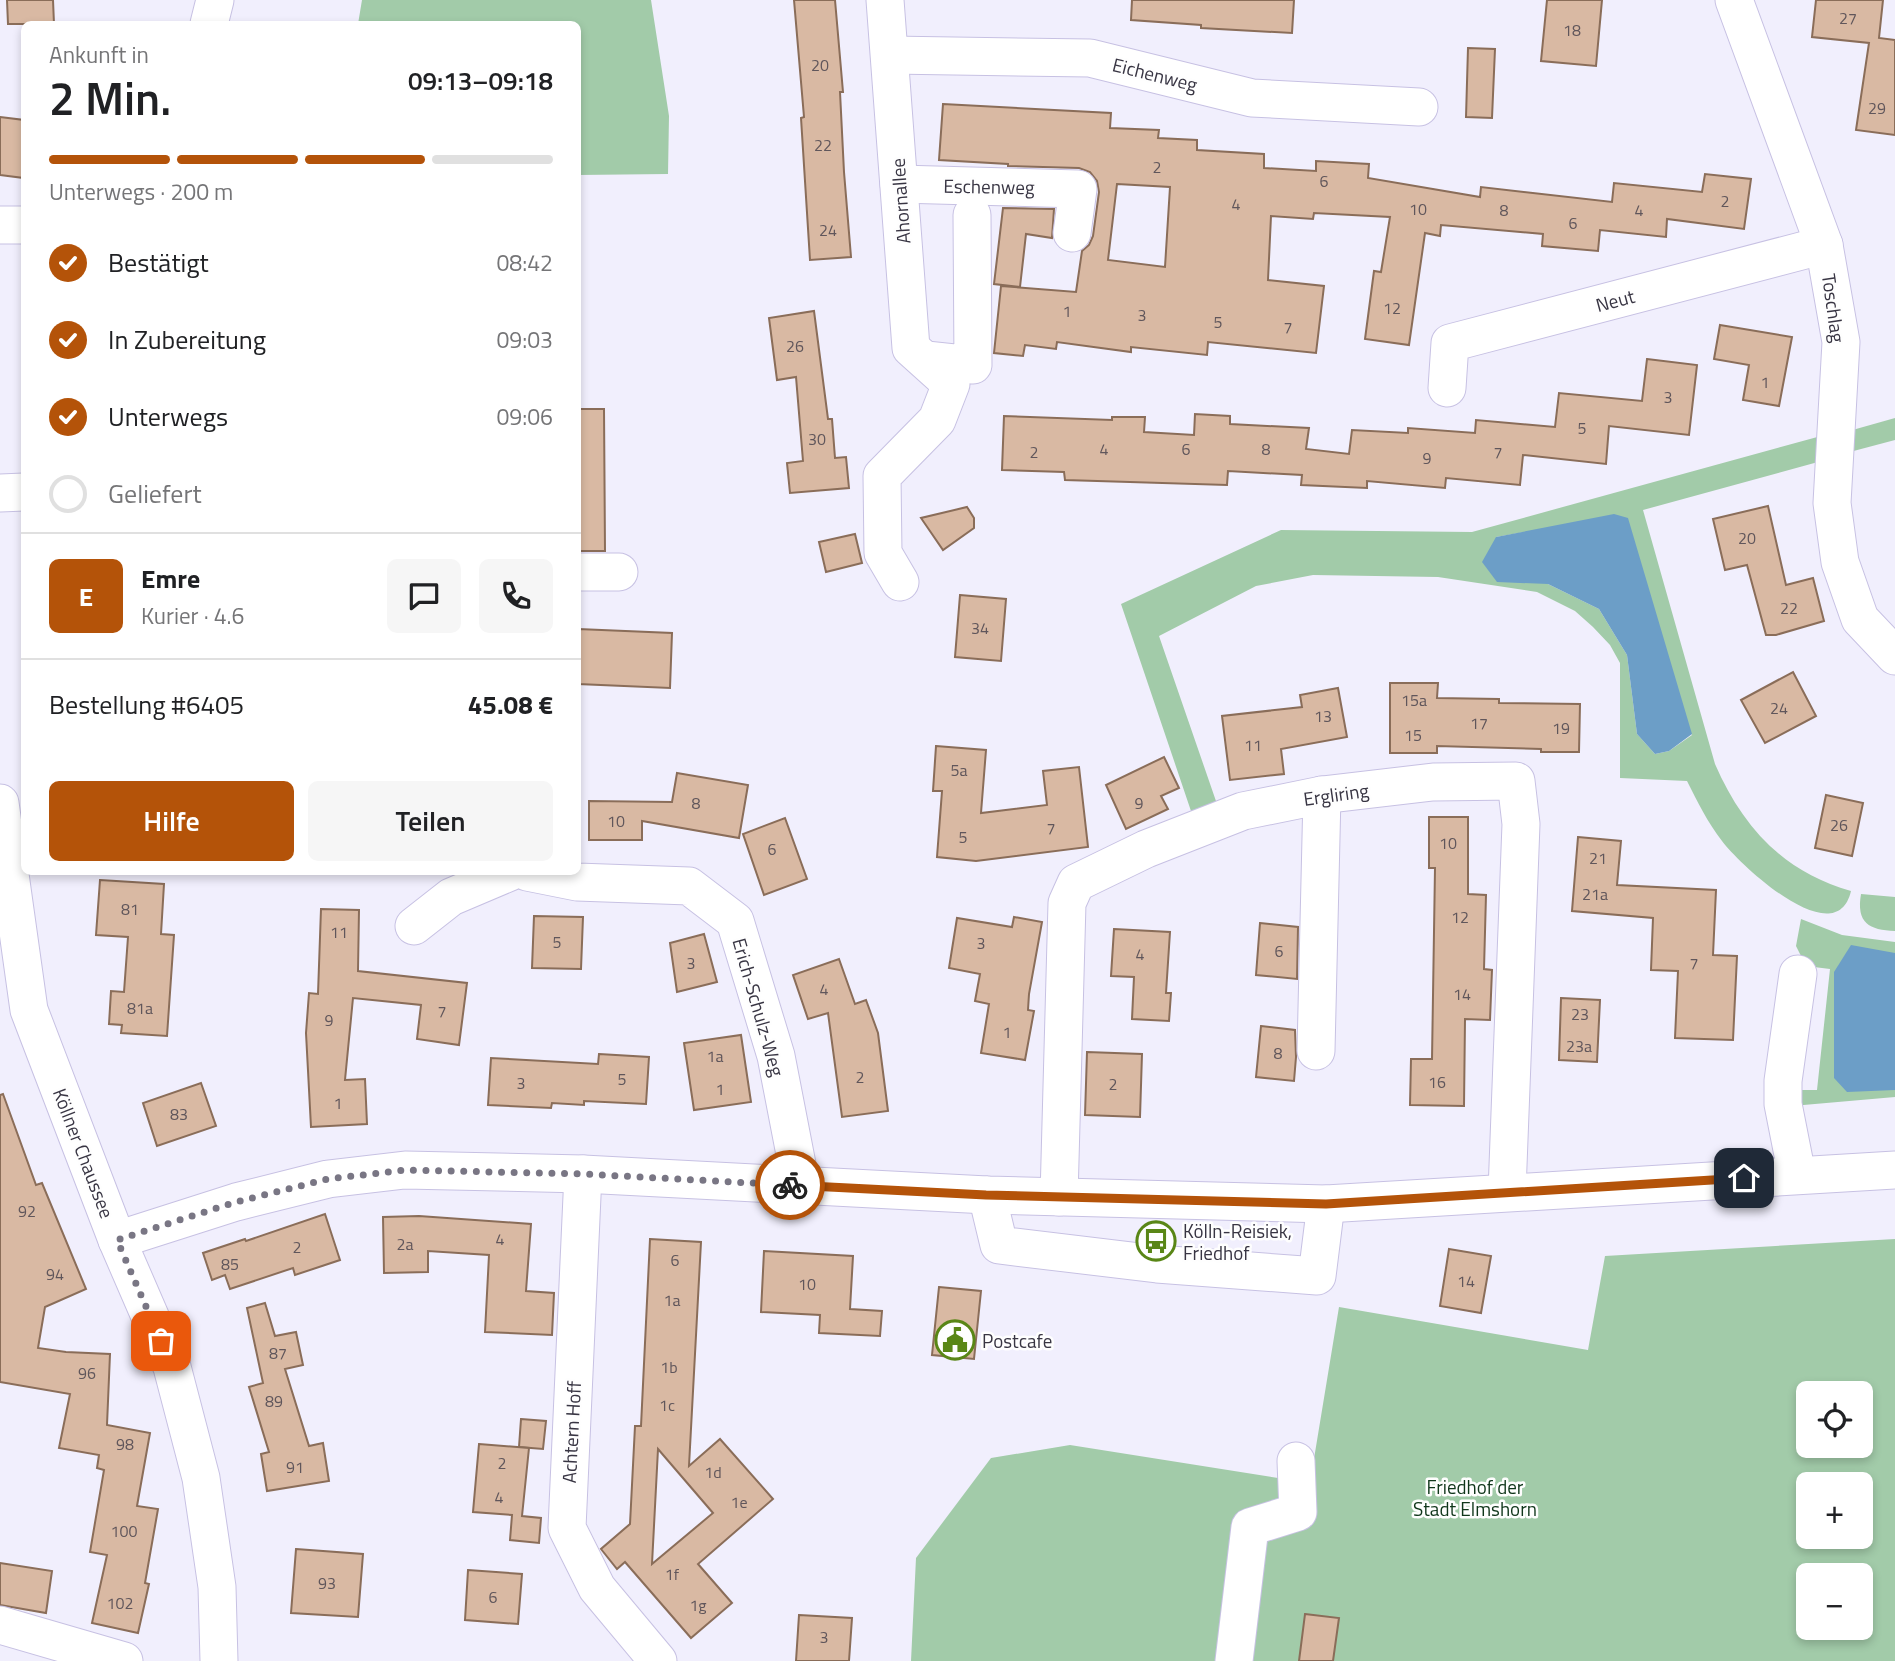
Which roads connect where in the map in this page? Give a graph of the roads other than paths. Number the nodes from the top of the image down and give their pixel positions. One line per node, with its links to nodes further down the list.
1 (215, 0): 4 (street)
2 (885, 0): 5 (street, Ahornallee)
3 (1734, 0): 12 (street, Toschlag)
4 (210, 21)
5 (890, 55): 6 (street, Eichenweg); 7 (street, Ahornallee)
6 (1419, 107)
7 (899, 184): 11 (street, Eschenweg); 13 (street, Ahornallee)
8 (972, 215): 13 (street)
9 (0, 225): 10 (street)
10 (21, 225)
11 (1072, 233)
12 (1824, 245): 14 (street, Neut); 20 (street, Toschlag)
13 (938, 372): 19 (street)
14 (1447, 388)
15 (21, 492): 16 (street)
16 (0, 493)
17 (581, 572): 18 (street)
18 (619, 572)
19 (900, 582)
20 (1895, 656)
21 (1322, 795): 27 (street); 32 (street, Ergliring); 34 (street, Ergliring)
22 (0, 803): 36 (street, Köllner Chaussee)
23 (503, 875): 25 (street)
24 (542, 875): 31 (street, Erich-Schulz-Weg)
25 (414, 926)
26 (1798, 974): 30 (street)
27 (1317, 1051)
28 (1895, 1170): 30 (street)
29 (583, 1174): 31 (street); 36 (street); 41 (street, Achtern Hoff)
30 (1797, 1175): 32 (street)
31 (801, 1185): 33 (street)
32 (1507, 1192): 35 (street)
33 (986, 1195): 34 (street); 35 (street)
34 (1059, 1197): 35 (street)
35 (1326, 1204)
36 (117, 1240): 40 (street, Köllner Chaussee)
37 (1296, 1461): 42 (street)
38 (0, 1625): 39 (street)
39 (124, 1661)
40 (219, 1661)
41 (658, 1661)
42 (1234, 1661)

